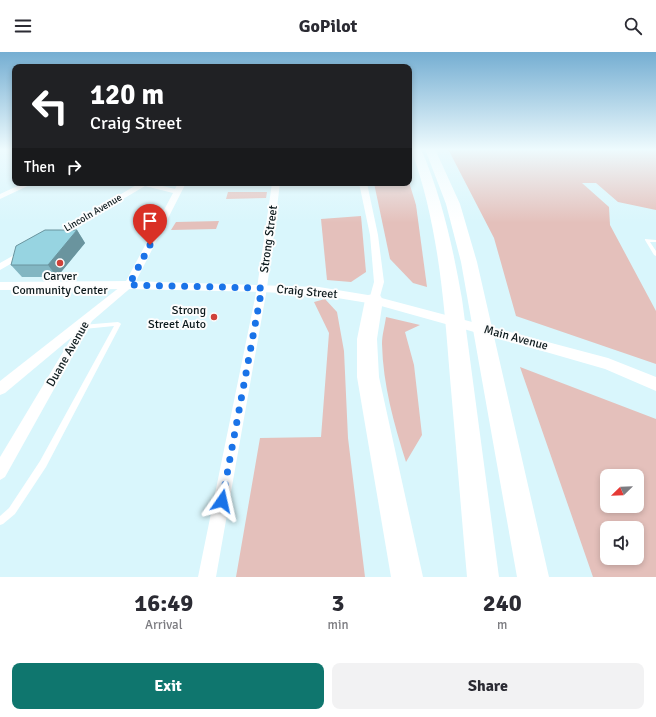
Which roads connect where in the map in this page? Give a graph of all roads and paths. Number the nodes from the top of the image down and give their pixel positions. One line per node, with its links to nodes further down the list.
1 (425, 174): 26 (highway)
2 (440, 174): 27 (highway)
3 (24, 186): 10 (street)
4 (138, 186): 13 (street, Lincoln Avenue)
5 (154, 186): 9 (street)
6 (180, 186): 9 (street, Duane Avenue)
7 (276, 186): 16 (street, Strong Street)
8 (364, 186): 17 (street)
9 (177, 192): 14 (street, Duane Avenue)
10 (0, 197)
11 (656, 241): 12 (lane)
12 (656, 256)
13 (0, 267)
14 (129, 285): 15 (street, Craig Street); 16 (street, Craig Street); 18 (street, Duane Avenue)
15 (0, 286)
16 (262, 288): 17 (street, Craig Street); 24 (street, Strong Street)
17 (374, 300): 20 (street, Main Avenue); 25 (highway)
18 (91, 315): 19 (street, Duane Avenue); 21 (street)
19 (84, 327): 22 (street, Duane Avenue); 23 (lane)
20 (656, 384)
21 (0, 389)
22 (0, 472)
23 (0, 521)
24 (207, 577)
25 (407, 577)
26 (483, 577)
27 (533, 577)

